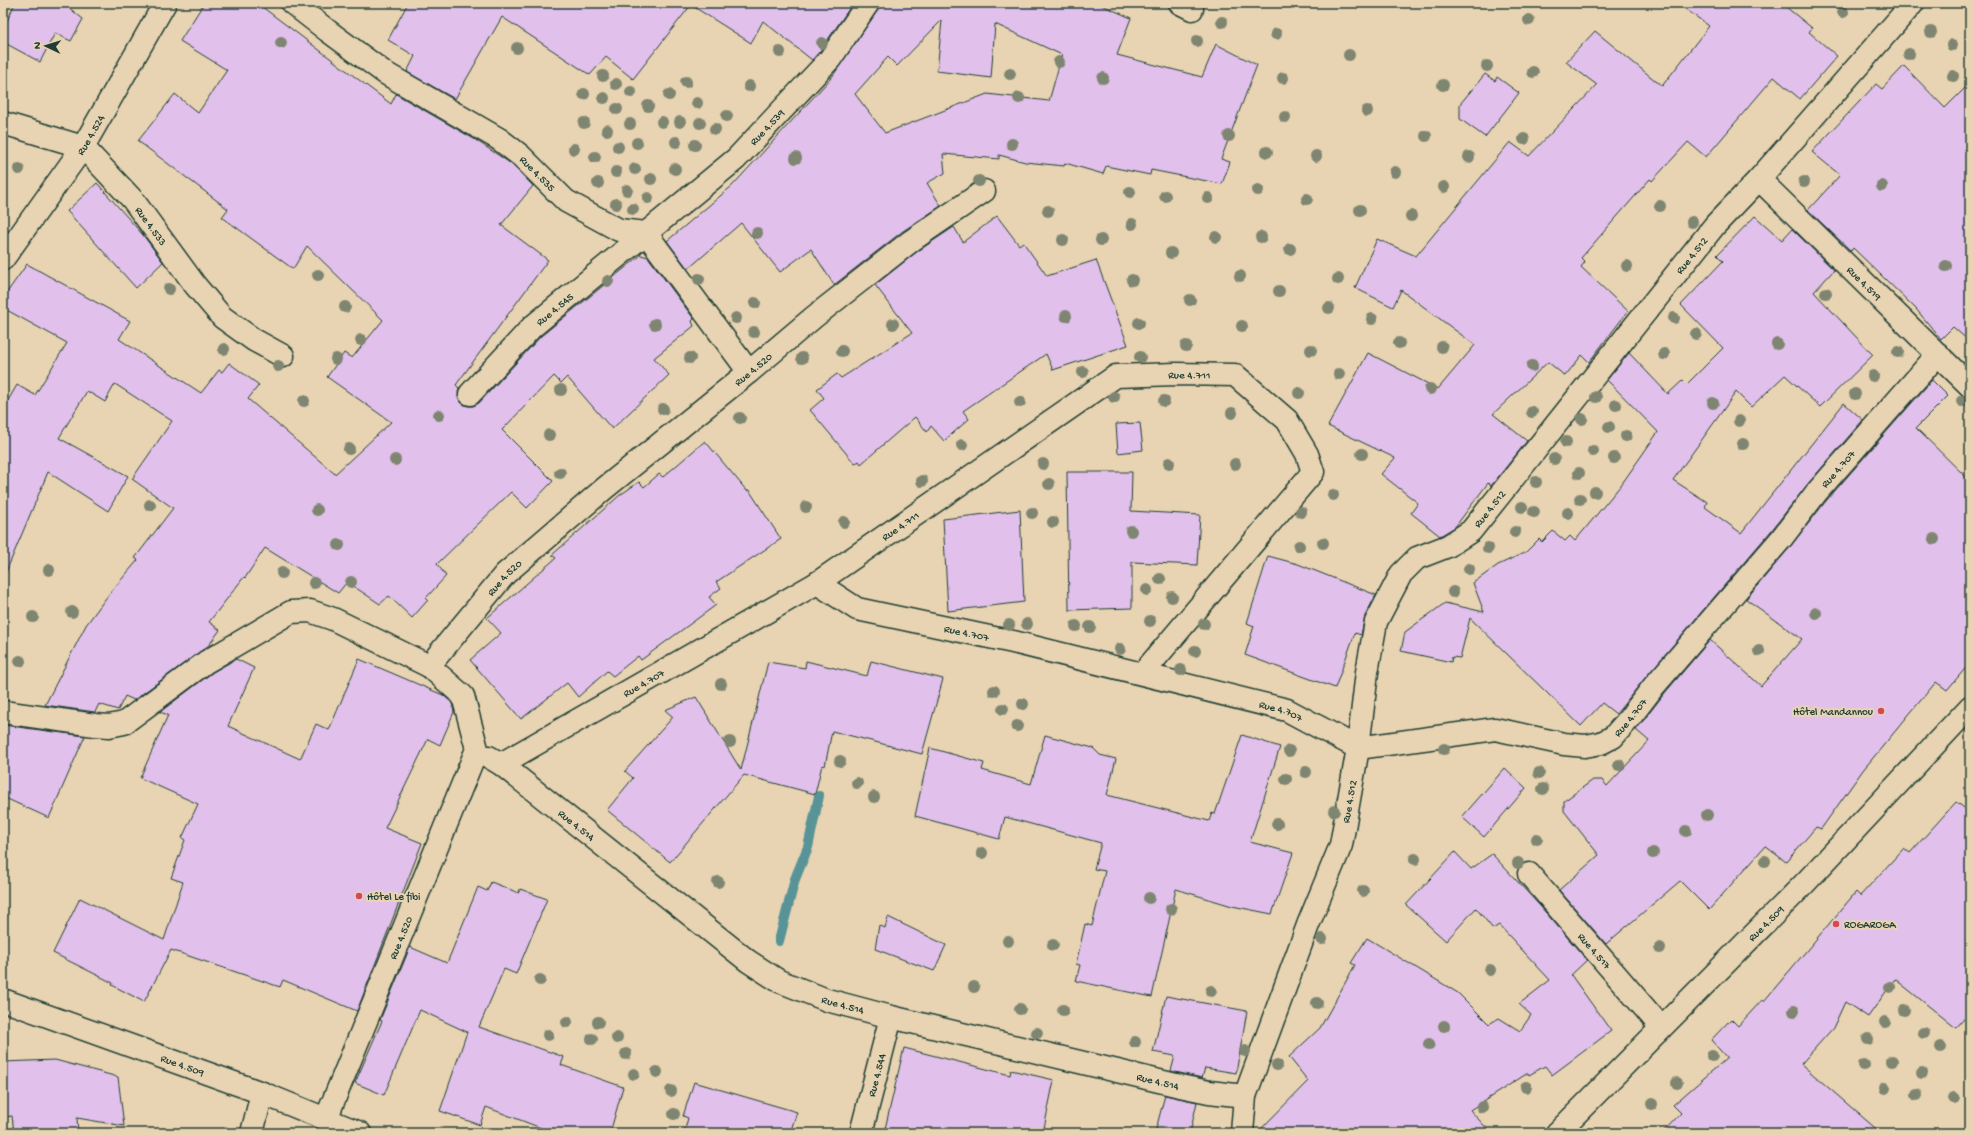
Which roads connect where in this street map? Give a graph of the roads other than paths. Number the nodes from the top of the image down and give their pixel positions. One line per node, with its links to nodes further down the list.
1 (164, 3): 6 (street, Rue 4.524)
2 (292, 3): 9 (street, Rue 4.535)
3 (868, 3): 9 (street, Rue 4.539)
4 (1914, 3): 7 (street, Rue 4.512)
5 (3, 123): 6 (street, Rue 4.533)
6 (83, 147): 10 (street, Rue 4.524); 12 (street, Rue 4.533)
7 (1759, 179): 11 (street, Rue 4.519); 21 (street, Rue 4.512)
8 (984, 191): 13 (street, Rue 4.520)
9 (646, 233): 13 (street); 15 (street, Rue 4.545)
10 (3, 259)
11 (1938, 354): 14 (street, Rue 4.519); 21 (street, Rue 4.707)
12 (283, 356)
13 (749, 372): 17 (street, Rue 4.520)
14 (1970, 386)
15 (470, 394)
16 (817, 583): 18 (street, Rue 4.707); 18 (street, Rue 4.711); 23 (street, Rue 4.707)
17 (429, 666): 20 (street); 22 (street)
18 (1143, 673): 21 (street, Rue 4.707)
19 (1970, 707): 27 (street, Rue 4.509)
20 (3, 712)
21 (1358, 748): 29 (street, Rue 4.512)
22 (477, 749): 23 (street, Rue 4.514); 30 (street, Rue 4.520)
23 (501, 764): 26 (street, Rue 4.514)
24 (1529, 874): 27 (street, Rue 4.517)
25 (3, 1000): 28 (street, Rue 4.509)
26 (892, 1017): 29 (street, Rue 4.514); 33 (street, Rue 4.544)
27 (1661, 1027): 35 (street, Rue 4.509)
28 (262, 1093): 30 (street, Rue 4.509); 31 (street)
29 (1245, 1096): 34 (street)
30 (326, 1119): 32 (street, Rue 4.509)
31 (252, 1133)
32 (360, 1133)
33 (860, 1133)
34 (1242, 1133)
35 (1556, 1133)

